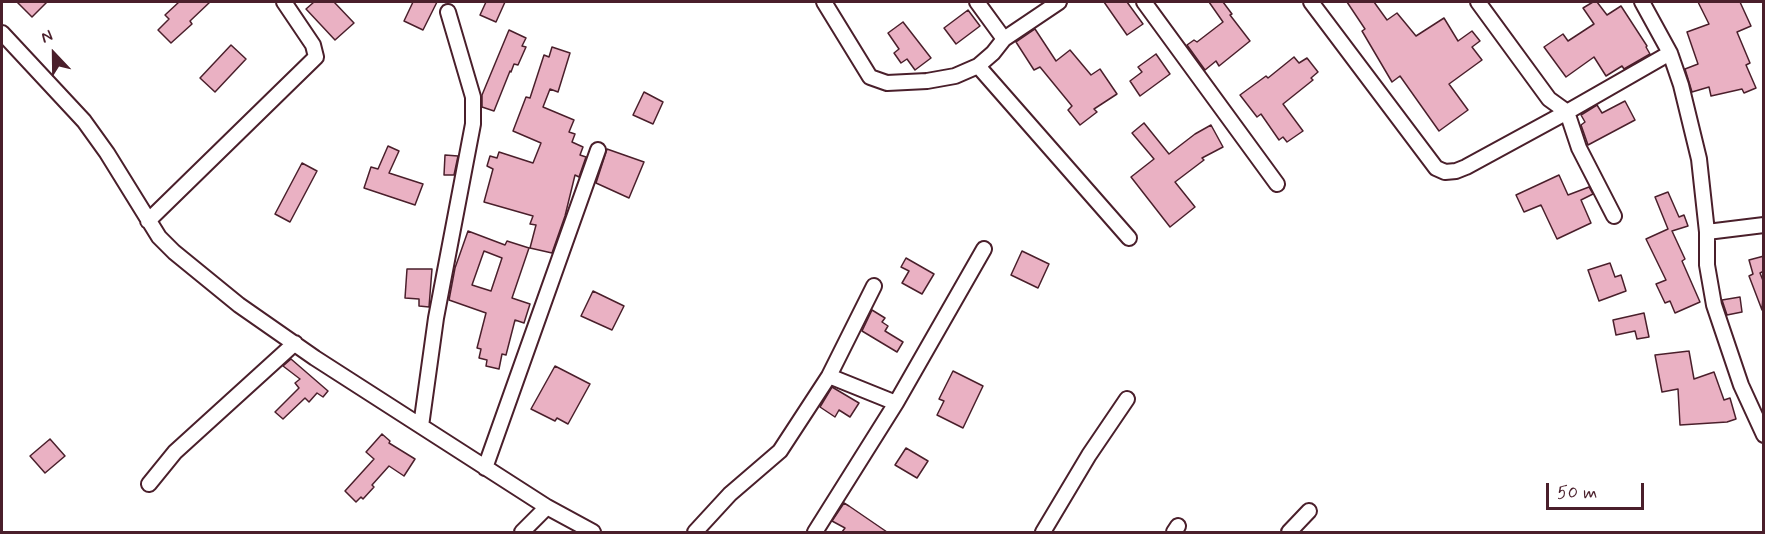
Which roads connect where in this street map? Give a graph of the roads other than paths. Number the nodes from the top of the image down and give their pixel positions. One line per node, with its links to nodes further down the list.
1 (284, 2): 18 (street)
2 (824, 2): 13 (street)
3 (977, 2): 11 (street)
4 (1059, 2): 11 (street)
5 (1144, 2): 16 (street)
6 (1311, 2): 14 (street)
7 (1478, 2): 14 (street)
8 (1642, 2): 12 (street)
9 (448, 12): 28 (street)
10 (2, 33): 18 (street)
11 (1004, 39): 13 (street)
12 (1670, 53): 14 (street); 20 (street)
13 (978, 66): 21 (street)
14 (1567, 112): 17 (street)
15 (598, 150): 30 (street)
16 (1277, 184)
17 (1614, 216)
18 (148, 221): 24 (street)
19 (1764, 225): 20 (street)
20 (1707, 232): 29 (street)
21 (1129, 238)
22 (984, 249): 27 (street)
23 (874, 286): 25 (street)
24 (295, 343): 28 (street); 31 (street)
25 (829, 376): 27 (street); 36 (street)
26 (1127, 399): 38 (street)
27 (896, 403): 37 (street)
28 (421, 426): 30 (street)
29 (1764, 435)
30 (485, 468): 32 (street)
31 (149, 484)
32 (547, 507): 34 (street); 35 (street)
33 (1309, 511): 39 (street)
34 (522, 532)
35 (592, 532)
36 (695, 532)
37 (814, 532)
38 (1043, 532)
39 (1289, 532)

